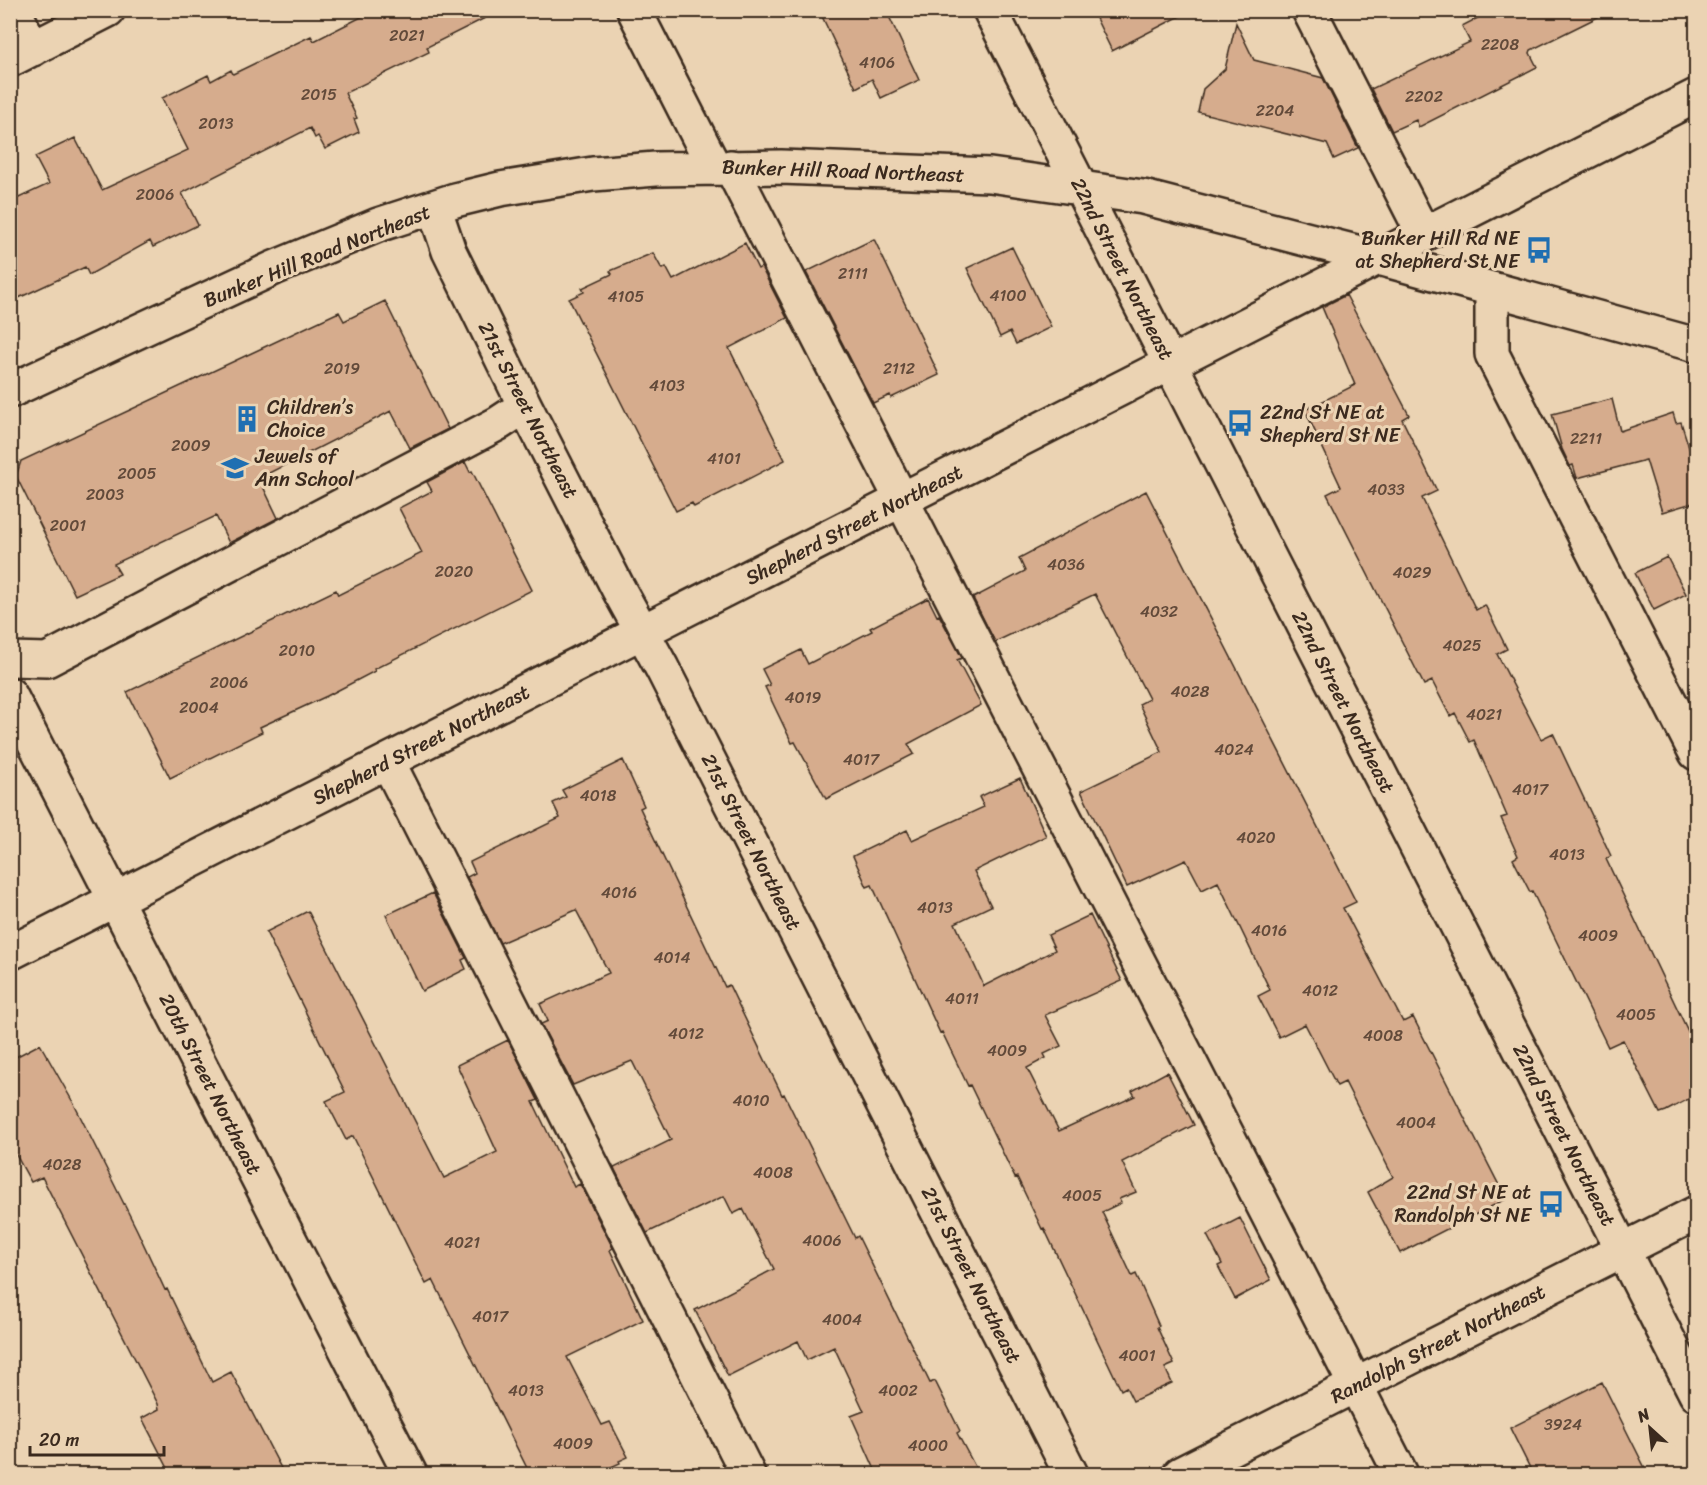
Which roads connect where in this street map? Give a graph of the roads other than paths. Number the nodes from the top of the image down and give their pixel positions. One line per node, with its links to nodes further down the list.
1 (14, 10): 6 (street)
2 (108, 10): 6 (street)
3 (634, 10): 8 (street)
4 (990, 10): 9 (street, 22nd Street Northeast)
5 (1309, 10): 11 (street)
6 (22, 55)
7 (1696, 96): 11 (street, Shepherd Street Northeast)
8 (723, 167): 9 (street, Bunker Hill Road Northeast); 10 (street, Bunker Hill Road Northeast); 18 (street)
9 (1081, 189): 12 (street, Bunker Hill Road Northeast); 15 (street, 22nd Street Northeast)
10 (434, 207): 16 (street, Bunker Hill Road Northeast); 17 (street, 21st Street Northeast)
11 (1424, 235): 12 (street, Shepherd Street Northeast)
12 (1379, 258): 13 (street, Bunker Hill Road Northeast); 15 (street, Shepherd Street Northeast)
13 (1492, 290): 14 (street, Bunker Hill Road Northeast); 22 (street)
14 (1696, 345)
15 (1171, 365): 18 (street, Shepherd Street Northeast); 27 (street, 22nd Street Northeast)
16 (10, 391)
17 (525, 406): 19 (street, 21st Street Northeast); 20 (street)
18 (902, 501): 19 (street, Shepherd Street Northeast); 28 (street)
19 (642, 631): 23 (street, Shepherd Street Northeast); 32 (street, 21st Street Northeast)
20 (10, 659)
21 (10, 695): 24 (street, 20th Street Northeast)
22 (1696, 753)
23 (388, 762): 24 (street, Shepherd Street Northeast); 31 (street)
24 (116, 900): 25 (street, Shepherd Street Northeast); 30 (street, 20th Street Northeast)
25 (10, 953)
26 (1696, 1213): 27 (street, Randolph Street Northeast)
27 (1623, 1250): 28 (street, Randolph Street Northeast); 29 (street, 22nd Street Northeast)
28 (1355, 1386): 33 (street, Randolph Street Northeast); 34 (street)
29 (1696, 1394)
30 (410, 1474)
31 (748, 1474)
32 (1071, 1474)
33 (1180, 1474)
34 (1401, 1474)

